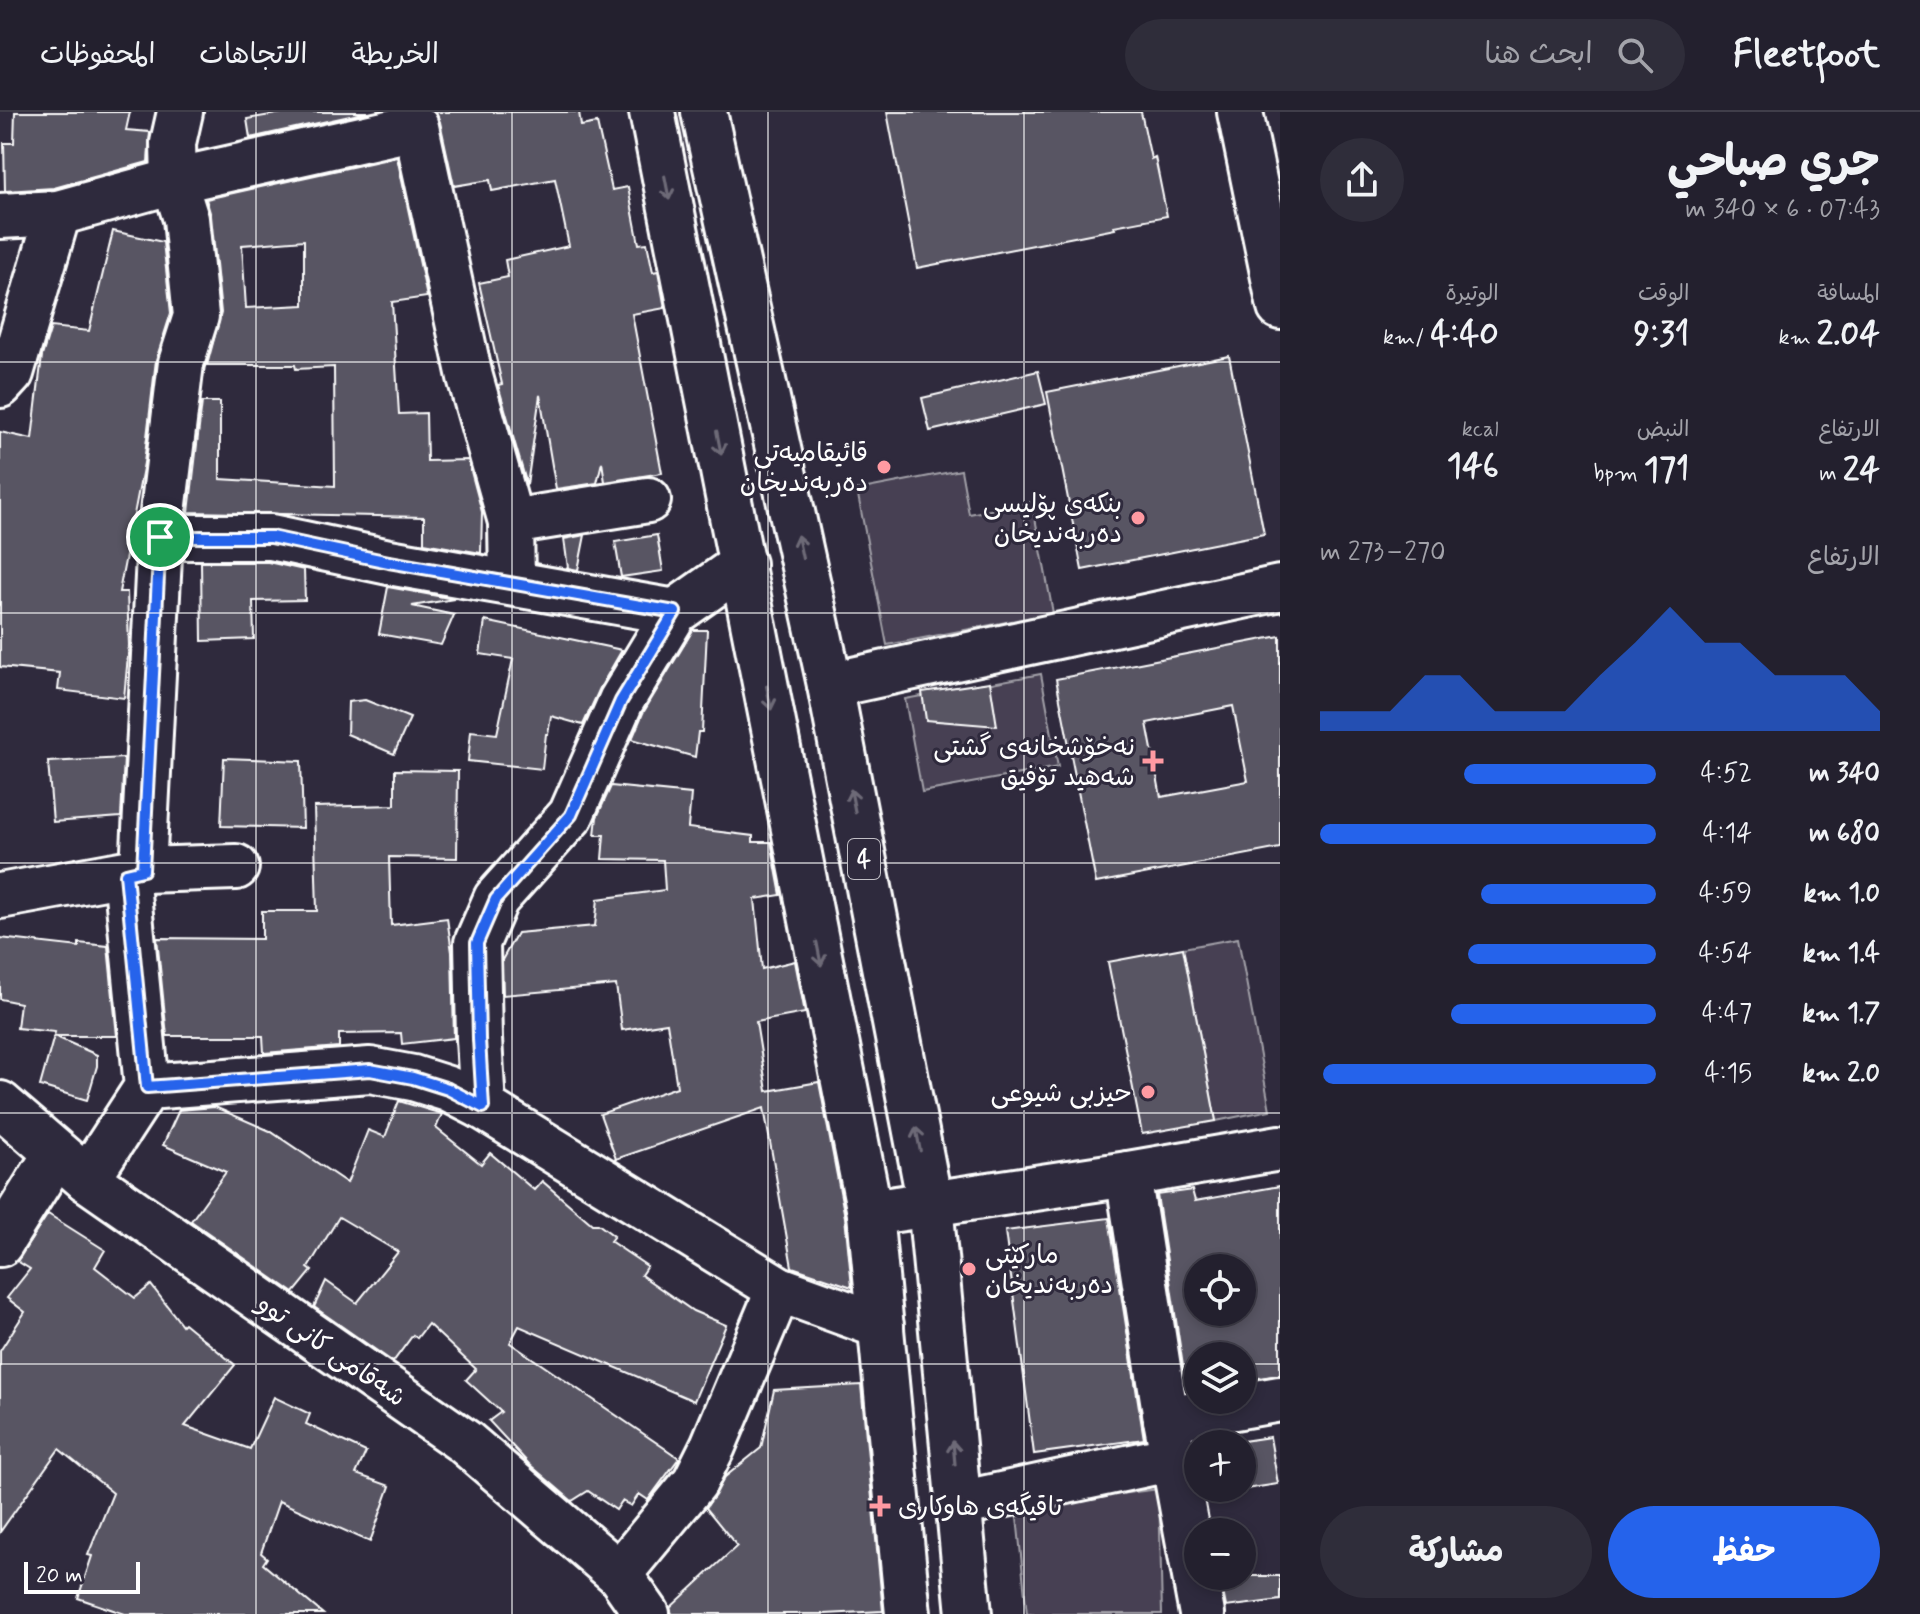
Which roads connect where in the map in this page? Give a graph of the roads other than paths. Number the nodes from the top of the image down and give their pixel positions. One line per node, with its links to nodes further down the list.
1 (180, 112): 5 (main road)
2 (652, 112): 13 (main road, one-way to 13)
3 (704, 112): 17 (main road, 4, one-way to 3)
4 (1240, 112): 8 (main road)
5 (174, 181): 6 (main road); 11 (main road); 12 (main road)
6 (58, 213): 7 (main road); 9 (main road)
7 (0, 216)
8 (1279, 301)
9 (0, 385)
10 (648, 500): 11 (main road)
11 (511, 522): 14 (main road)
12 (160, 537): 14 (main road); 19 (main road)
13 (743, 564): 16 (main road); 28 (main road, one-way to 28)
14 (512, 583): 16 (main road)
15 (1280, 588): 17 (main road)
16 (675, 612): 23 (main road)
17 (830, 685): 27 (main road, 4, one-way to 17)
18 (236, 867): 19 (main road)
19 (135, 872): 20 (main road); 21 (main road)
20 (0, 896)
21 (147, 1087): 23 (main road); 25 (main road)
22 (0, 1104): 25 (main road, شەقامی کانی توو)
23 (483, 1107): 30 (main road)
24 (1280, 1148): 26 (main road)
25 (72, 1166): 29 (main road); 35 (main road, شەقامی کانی توو)
26 (1128, 1174): 27 (main road); 33 (main road)
27 (930, 1204): 28 (main road); 34 (main road, 4, one-way to 27)
28 (870, 1213): 31 (main road)
29 (0, 1244)
30 (779, 1289): 31 (main road); 35 (main road)
31 (881, 1326): 37 (main road)
32 (1280, 1399): 33 (main road)
33 (1170, 1438): 34 (main road); 39 (main road)
34 (959, 1504): 38 (main road, 4)
35 (619, 1574): 36 (main road, شەقامی کانی توو)
36 (647, 1614)
37 (908, 1614)
38 (969, 1614)
39 (1202, 1614)

